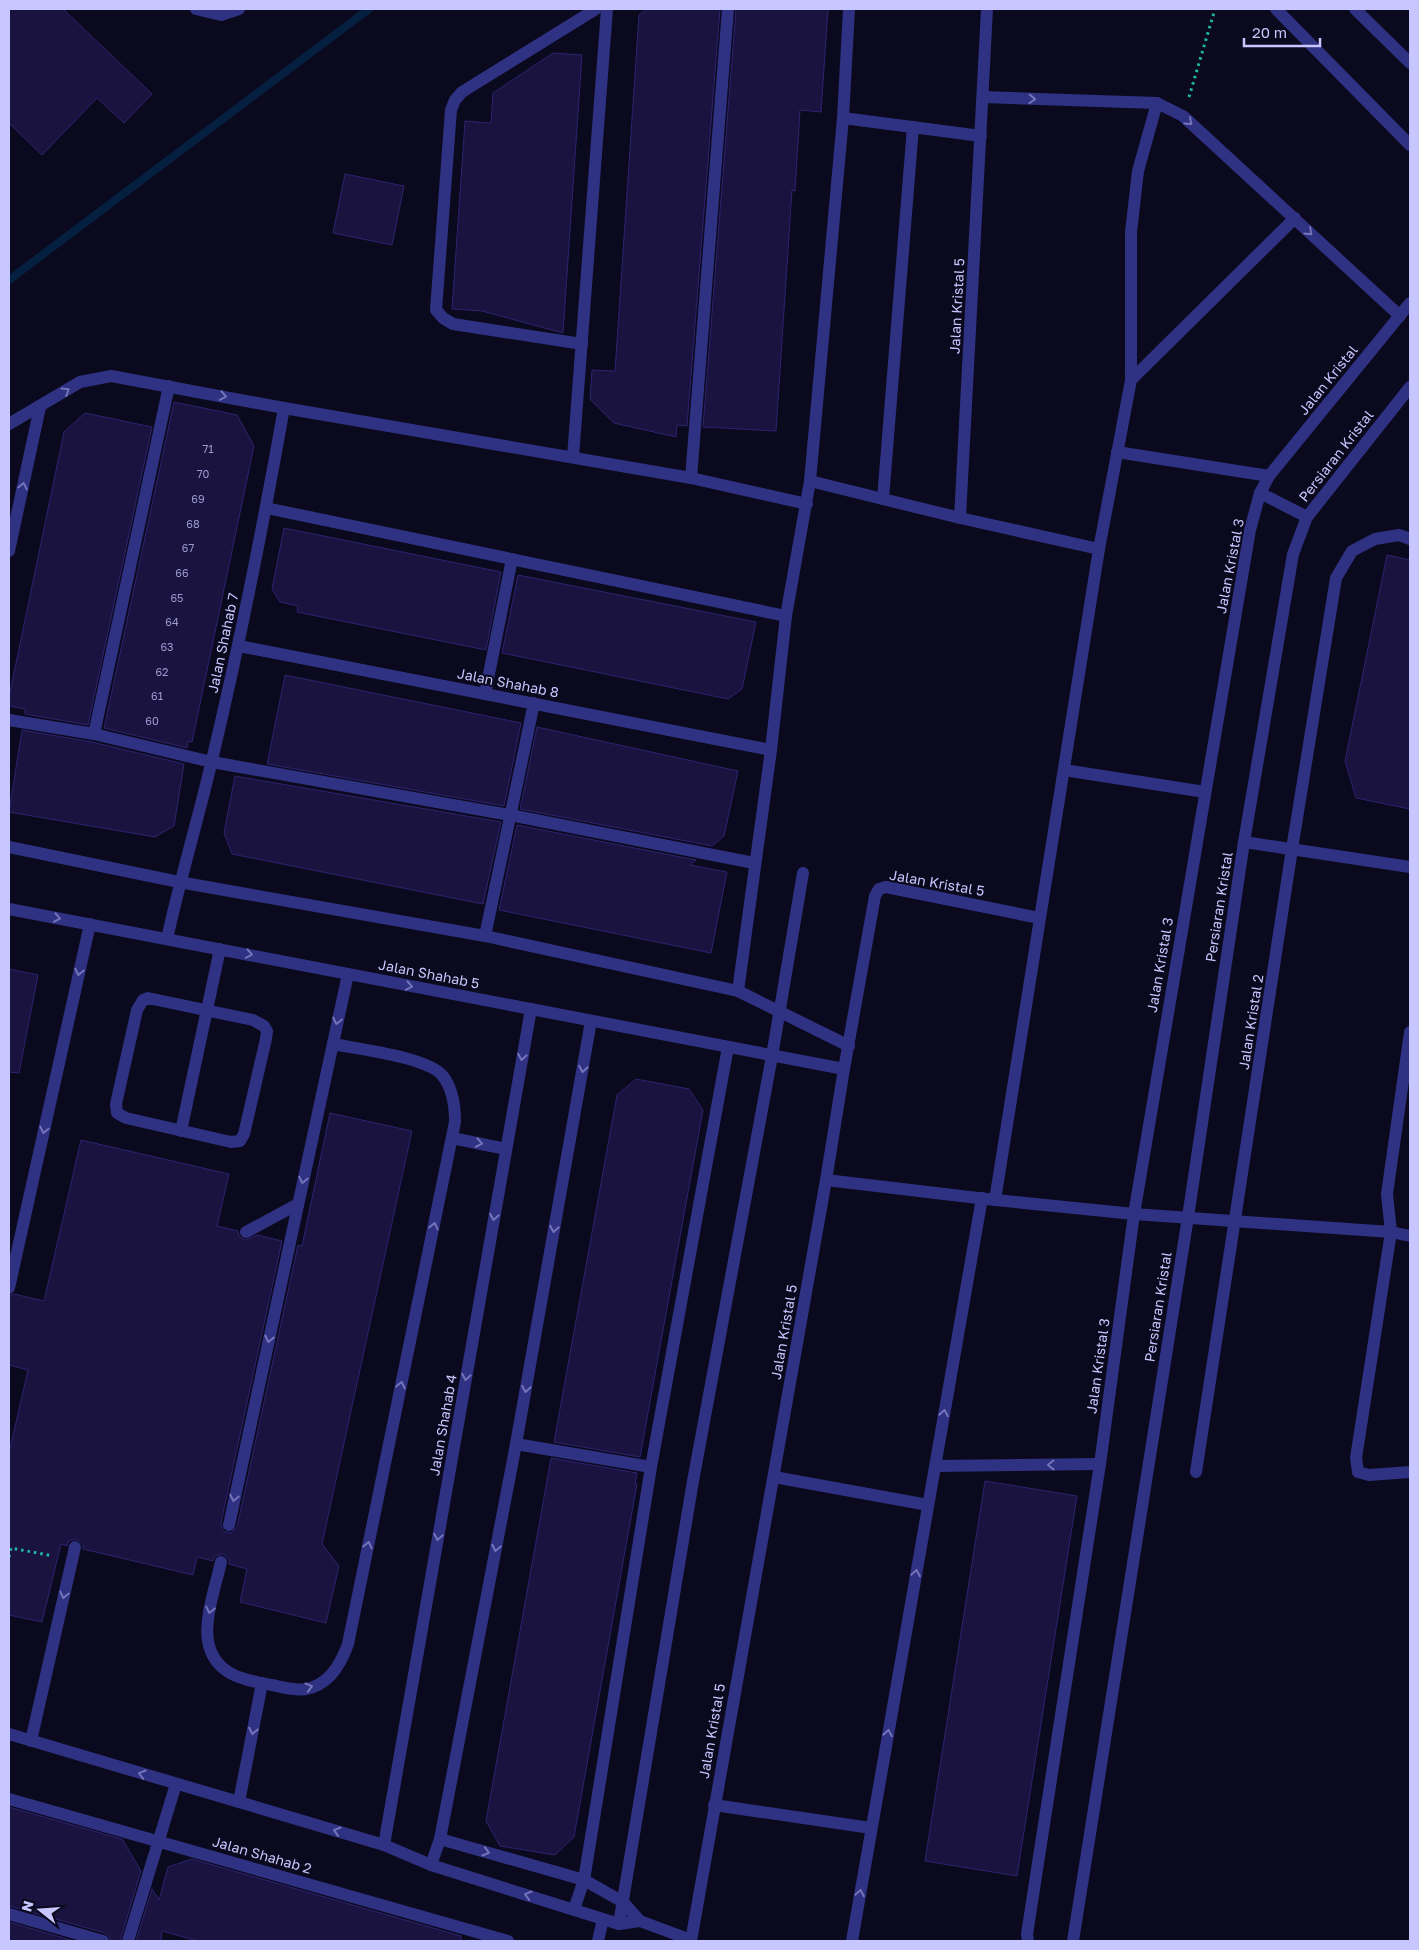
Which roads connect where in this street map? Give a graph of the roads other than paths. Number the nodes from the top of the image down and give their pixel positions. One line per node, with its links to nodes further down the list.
1 (196, 9): 2 (street)
2 (238, 9)
3 (596, 9): 20 (street)
4 (607, 9): 20 (street)
5 (728, 9): 30 (street)
6 (849, 9): 13 (street)
7 (987, 9): 11 (street)
8 (1276, 9): 16 (street)
9 (1355, 9): 10 (street)
10 (1410, 63)
11 (983, 97): 12 (street, one-way to 12); 15 (street, Jalan Kristal 5)
12 (1157, 103): 17 (street, one-way to 17); 21 (street)
13 (843, 118): 14 (street); 31 (street)
14 (913, 127): 15 (street); 33 (street)
15 (981, 136): 37 (street, Jalan Kristal 5)
16 (1410, 145)
17 (1295, 218): 19 (street, one-way to 19); 21 (street)
18 (1410, 303): 19 (street, Jalan Kristal)
19 (1400, 316): 29 (street, Jalan Kristal)
20 (582, 344): 28 (street)
21 (1131, 380): 27 (street)
22 (169, 386): 24 (street, one-way to 22); 25 (street, one-way to 25); 47 (street)
23 (1410, 387): 36 (street, Persiaran Kristal)
24 (40, 407): 26 (street); 40 (street, one-way to 24)
25 (284, 408): 28 (street); 35 (street, Jalan Shahab 7)
26 (9, 424)
27 (1117, 452): 29 (street); 39 (street)
28 (573, 457): 30 (street)
29 (1269, 476): 32 (street, Jalan Kristal 3)
30 (691, 478): 34 (street)
31 (810, 481): 33 (street); 34 (street)
32 (1260, 493): 36 (street); 51 (street, Jalan Kristal 3)
33 (883, 499): 37 (street)
34 (806, 504): 42 (street)
35 (266, 508): 41 (street); 43 (street, Jalan Shahab 7)
36 (1307, 517): 53 (street, Persiaran Kristal)
37 (960, 518): 39 (street)
38 (1410, 539): 55 (street, Jalan Kristal 2)
39 (1099, 549): 50 (street)
40 (9, 551)
41 (512, 559): 42 (street); 44 (street)
42 (786, 616): 48 (street)
43 (238, 646): 44 (street, Jalan Shahab 8); 49 (street, Jalan Shahab 7)
44 (485, 694): 45 (street, Jalan Shahab 8)
45 (534, 703): 48 (street, Jalan Shahab 8); 52 (street)
46 (9, 720): 47 (street)
47 (94, 734): 49 (street)
48 (771, 750): 56 (street)
49 (212, 762): 52 (street); 59 (street, Jalan Shahab 7)
50 (1064, 770): 51 (street); 61 (street)
51 (1205, 792): 85 (street, Jalan Kristal 3)
52 (510, 816): 56 (street); 63 (street)
53 (1244, 842): 55 (street); 86 (street, Persiaran Kristal)
54 (9, 847): 59 (street)
55 (1292, 849): 57 (street); 87 (street, Jalan Kristal 2)
56 (754, 863): 67 (street)
57 (1410, 866)
58 (803, 873): 70 (street)
59 (179, 882): 63 (street); 64 (street, Jalan Shahab 7)
60 (9, 909): 62 (street, Jalan Shahab 5, one-way to 62)
61 (1039, 918): 74 (street, Jalan Kristal 5); 83 (street)
62 (90, 924): 64 (street, Jalan Shahab 5); 91 (street, one-way to 91)
63 (485, 936): 67 (street)
64 (167, 939): 65 (street, Jalan Shahab 5)
65 (220, 949): 66 (street, Jalan Shahab 5, one-way to 66); 69 (street)
66 (348, 974): 68 (street, Jalan Shahab 5, one-way to 68); 73 (street, one-way to 73)
67 (738, 991): 70 (street)
68 (531, 1009): 71 (street, Jalan Shahab 5); 80 (street, Jalan Shahab 4, one-way to 80)
69 (207, 1010): 78 (street); 78 (street); 78 (street)
70 (779, 1010): 74 (street); 76 (street)
71 (591, 1021): 75 (street, Jalan Shahab 5); 92 (street, one-way to 92)
72 (1410, 1039): 89 (street)
73 (332, 1044): 79 (street); 84 (street, one-way to 84)
74 (849, 1046): 77 (street, Jalan Kristal 5)
75 (728, 1047): 76 (street, Jalan Shahab 5); 95 (street)
76 (772, 1056): 77 (street, Jalan Shahab 5); 116 (street)
77 (844, 1069): 81 (street, Jalan Kristal 5)
78 (181, 1131)
79 (452, 1138): 80 (street, one-way to 80); 103 (street, one-way to 79)
80 (506, 1149): 113 (street, Jalan Shahab 4, one-way to 113)
81 (826, 1180): 82 (street); 98 (street, Jalan Kristal 5)
82 (982, 1198): 83 (street); 94 (street, one-way to 82)
83 (995, 1200): 85 (street)
84 (298, 1204): 88 (street); 100 (street, one-way to 100)
85 (1134, 1214): 86 (street); 93 (street, Jalan Kristal 3)
86 (1188, 1217): 87 (street); 129 (street, Persiaran Kristal)
87 (1235, 1221): 89 (street); 96 (street, Jalan Kristal 2)
88 (246, 1232)
89 (1392, 1232): 90 (street); 97 (street)
90 (1410, 1236)
91 (9, 1288)
92 (516, 1444): 95 (street); 111 (street, one-way to 111)
93 (1100, 1464): 94 (street, one-way to 94); 128 (street, Jalan Kristal 3)
94 (935, 1466): 99 (street)
95 (651, 1467): 115 (street)
96 (1196, 1472)
97 (1410, 1472)
98 (774, 1477): 99 (street); 109 (street, Jalan Kristal 5)
99 (928, 1505): 110 (street, one-way to 99)
100 (228, 1525)
101 (75, 1548): 105 (street, one-way to 105)
102 (221, 1562): 103 (street, one-way to 103)
103 (262, 1683): 108 (street, one-way to 108)
104 (9, 1734): 105 (street)
105 (30, 1741): 106 (street, one-way to 105)
106 (176, 1784): 108 (street); 112 (street)
107 (9, 1799): 112 (street, Jalan Shahab 2)
108 (239, 1802): 113 (street, one-way to 108)
109 (714, 1804): 110 (street); 122 (street, Jalan Kristal 5)
110 (871, 1828): 127 (street, one-way to 110)
111 (440, 1838): 114 (street); 115 (street, one-way to 115)
112 (158, 1841): 124 (street); 125 (street, Jalan Shahab 2)
113 (384, 1845): 114 (street)
114 (431, 1865): 117 (street, one-way to 114)
115 (584, 1880): 116 (street); 117 (street)
116 (623, 1902): 120 (street); 121 (street)
117 (574, 1909): 119 (street)
118 (9, 1914): 123 (street)
119 (603, 1919): 121 (street); 126 (street)
120 (640, 1922): 121 (street); 122 (street)
121 (619, 1924)
122 (691, 1940)
123 (103, 1941)
124 (128, 1941)
125 (508, 1941)
126 (598, 1941)
127 (852, 1941)
128 (1028, 1941)
129 (1073, 1941)

